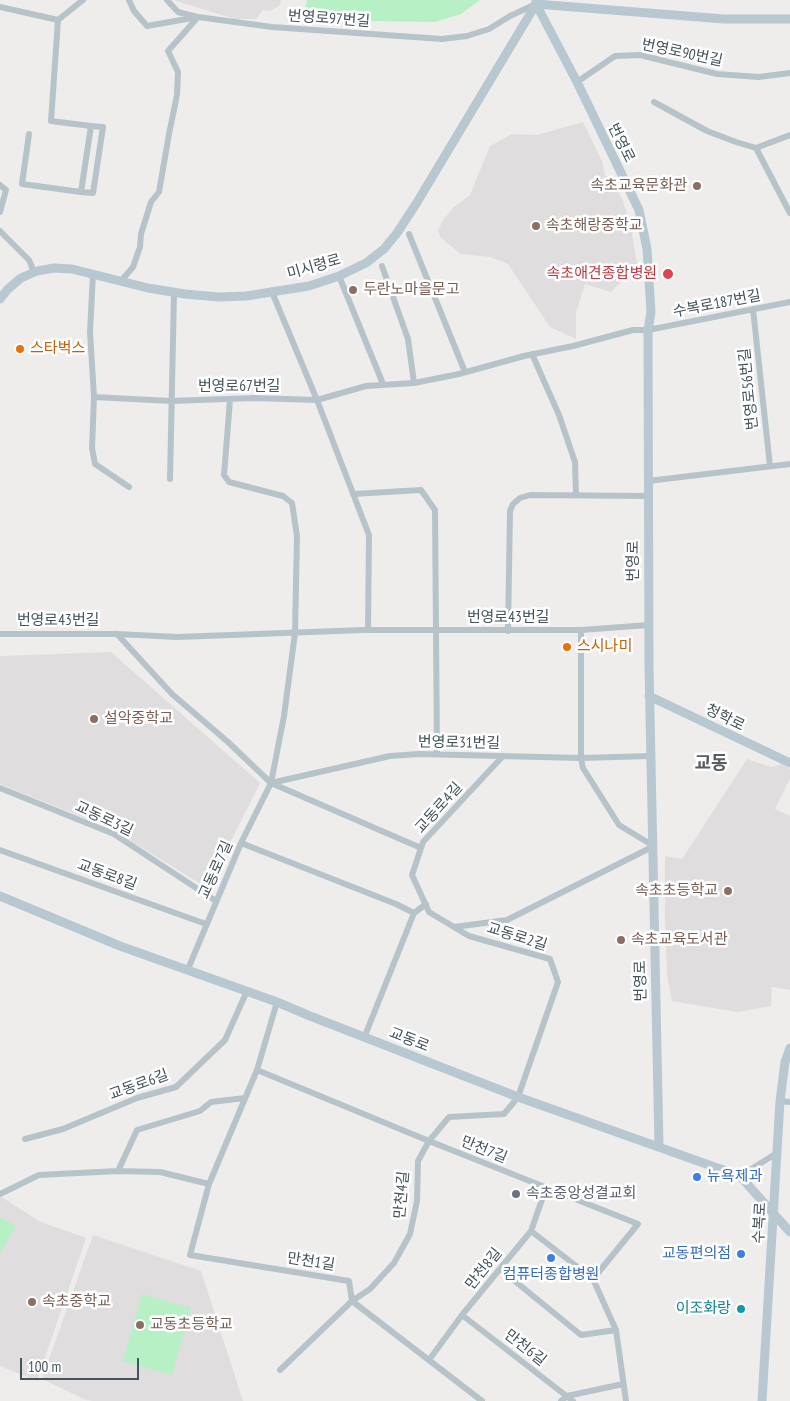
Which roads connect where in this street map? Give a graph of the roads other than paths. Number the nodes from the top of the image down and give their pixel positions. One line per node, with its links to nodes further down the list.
1 (83, 0): 8 (street)
2 (128, 0): 6 (street, 번영로97번길)
3 (167, 0): 6 (street)
4 (536, 2): 6 (street, 번영로97번길); 7 (street); 11 (street, 번영로); 26 (street, 미시령로)
5 (0, 7): 8 (street)
6 (198, 17): 27 (street)
7 (786, 19): 9 (street)
8 (58, 20): 13 (street)
9 (790, 27)
10 (790, 73): 11 (street, 번영로90번길)
11 (577, 82): 35 (street, 번영로)
12 (654, 102): 16 (street)
13 (91, 126): 18 (street); 18 (street)
14 (30, 134): 18 (street)
15 (790, 135): 16 (street)
16 (756, 148): 20 (street)
17 (0, 185): 19 (street)
18 (81, 192)
19 (0, 212)
20 (790, 213)
21 (0, 231): 24 (street)
22 (409, 234): 37 (street)
23 (382, 266): 38 (street)
24 (34, 272): 25 (street, 미시령로); 30 (street, 미시령로)
25 (93, 274): 27 (street, 미시령로); 40 (street)
26 (339, 276): 28 (street, 미시령로); 39 (street)
27 (121, 281): 29 (street, 미시령로)
28 (272, 292): 29 (street, 미시령로); 42 (street)
29 (174, 293): 43 (street)
30 (0, 299)
31 (790, 302): 32 (street, 수복로187번길)
32 (782, 304): 33 (street); 34 (street, 수복로187번길)
33 (790, 308)
34 (753, 309): 35 (street, 수복로187번길); 45 (street, 번영로56번길)
35 (648, 330): 36 (street, 번영로67번길); 47 (street, 번영로)
36 (532, 354): 37 (street, 번영로67번길); 50 (street)
37 (465, 372): 38 (street, 번영로67번길)
38 (414, 383): 39 (street, 번영로67번길)
39 (383, 384): 42 (street, 번영로67번길)
40 (94, 397): 43 (street, 번영로67번길); 48 (street)
41 (230, 400): 42 (street, 번영로67번길); 43 (street, 번영로67번길); 57 (street, 교동로7길)
42 (317, 400): 49 (street)
43 (171, 401): 46 (street)
44 (790, 464): 45 (street)
45 (770, 466): 47 (street)
46 (170, 479)
47 (648, 480): 51 (street, 번영로)
48 (129, 487)
49 (353, 494): 53 (street); 55 (street)
50 (576, 495): 51 (street); 56 (street)
51 (648, 496): 52 (street, 번영로)
52 (648, 625): 54 (street, 번영로43번길); 60 (street, 번영로)
53 (368, 630): 55 (street, 번영로43번길); 57 (street, 번영로43번길)
54 (581, 630): 56 (street, 번영로43번길); 64 (street)
55 (436, 631): 56 (street, 번영로43번길); 61 (street)
56 (508, 631)
57 (295, 632): 59 (street, 번영로43번길); 66 (street, 교동로7길)
58 (0, 634): 59 (street, 번영로43번길)
59 (117, 634): 66 (street, 번영로43번길)
60 (650, 696): 63 (street, 번영로); 65 (street, 청학로)
61 (437, 754): 62 (street, 번영로31번길); 66 (street, 번영로31번길)
62 (504, 756): 64 (street, 번영로31번길); 70 (street, 교동로4길)
63 (650, 756): 64 (street, 번영로31번길); 69 (street, 번영로)
64 (581, 758): 69 (street)
65 (790, 763)
66 (271, 783): 68 (street, 교동로7길); 70 (street)
67 (0, 788): 73 (street, 교동로3길)
68 (241, 843): 73 (street, 교동로7길); 76 (street)
69 (652, 846): 78 (street); 91 (street, 번영로)
70 (421, 848): 74 (street, 교동로4길)
71 (0, 850): 77 (street, 교동로8길)
72 (0, 896): 79 (street, 교동로)
73 (216, 901): 77 (street, 교동로7길)
74 (426, 904): 75 (street, 교동로4길); 76 (street)
75 (429, 912): 78 (street, 교동로2길)
76 (414, 913): 82 (street)
77 (206, 924): 79 (street, 교동로7길)
78 (454, 927): 85 (street, 교동로2길)
79 (188, 969): 80 (street, 교동로)
80 (247, 991): 81 (street, 교동로); 89 (street, 교동로6길)
81 (277, 1002): 82 (street, 교동로); 84 (street, 만천1길)
82 (364, 1038): 85 (street, 교동로)
83 (790, 1048): 87 (street, 수복로)
84 (257, 1070): 86 (street, 만천1길); 90 (street, 만천7길)
85 (518, 1097): 90 (street, 만천4길); 91 (street, 교동로)
86 (245, 1098): 93 (street); 95 (street, 만천1길)
87 (780, 1101): 88 (street); 92 (street, 수복로)
88 (790, 1102)
89 (26, 1139)
90 (428, 1141): 96 (street, 만천7길); 103 (street, 만천4길)
91 (659, 1146): 94 (street, 교동로)
92 (777, 1153): 94 (street); 98 (street, 수복로)
93 (118, 1171): 95 (street); 97 (street)
94 (740, 1176): 98 (street, 교동로)
95 (209, 1184): 103 (street, 만천1길)
96 (546, 1188): 99 (street, 만천8길); 102 (street, 만천7길)
97 (0, 1194)
98 (774, 1214): 100 (street, 교동로); 114 (street, 수복로)
99 (532, 1231): 101 (street, 만천8길); 102 (street)
100 (790, 1232)
101 (500, 1269): 104 (street, 만천8길); 105 (street)
102 (593, 1279): 105 (street)
103 (352, 1301): 106 (street); 107 (street, 만천4길)
104 (462, 1315): 106 (street, 만천8길); 109 (street, 만천6길)
105 (616, 1330): 108 (street)
106 (429, 1360): 110 (street)
107 (280, 1370)
108 (623, 1384): 109 (street); 113 (street)
109 (567, 1396): 111 (street); 112 (street, 만천6길)
110 (482, 1401)
111 (561, 1401)
112 (573, 1401)
113 (626, 1401)
114 (762, 1401)

